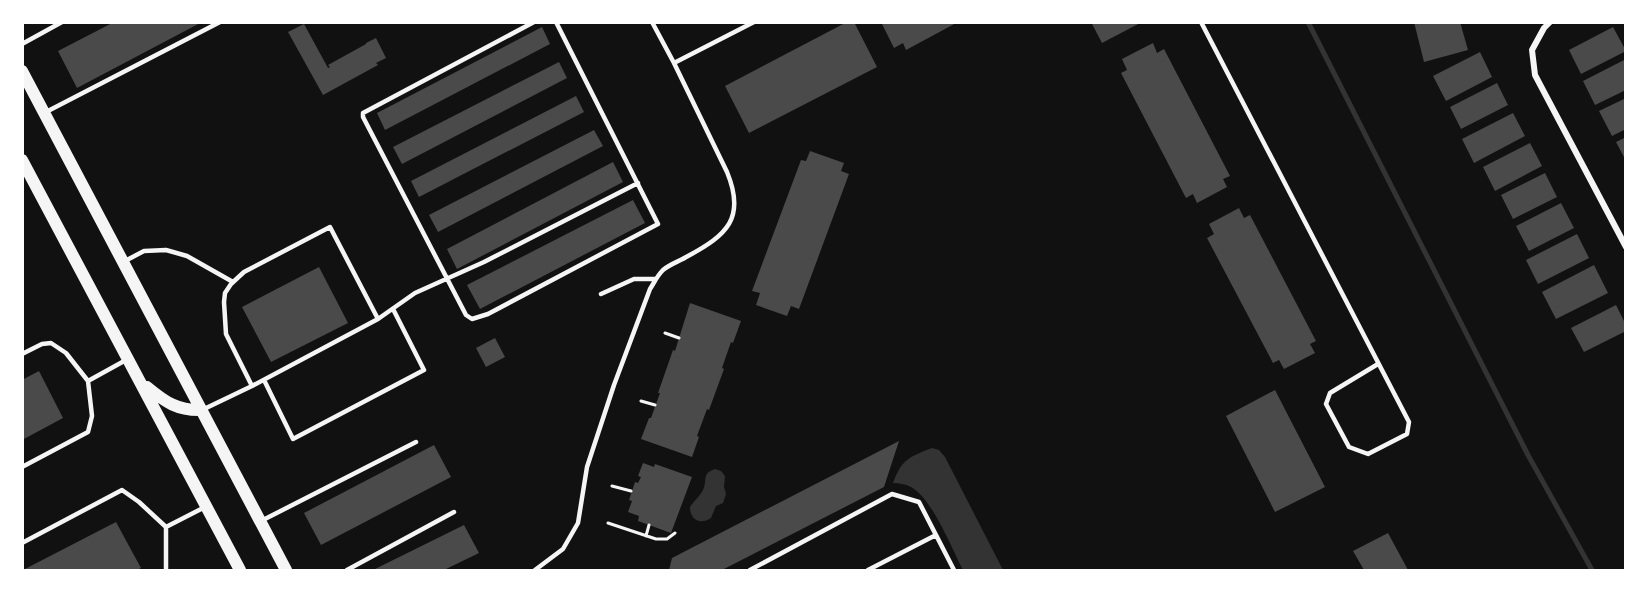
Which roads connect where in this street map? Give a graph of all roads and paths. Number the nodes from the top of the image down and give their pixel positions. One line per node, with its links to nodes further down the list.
1 (62, 22): 9 (lane)
2 (219, 22): 12 (lane)
3 (534, 22): 17 (lane)
4 (556, 22): 14 (lane)
5 (652, 22): 10 (lane)
6 (754, 22): 10 (lane)
7 (1201, 22): 27 (lane)
8 (1550, 22): 15 (street)
9 (22, 44)
10 (674, 63): 18 (lane)
11 (22, 71): 12 (main road)
12 (44, 113): 16 (main road)
13 (23, 164): 26 (main road)
14 (638, 183): 17 (lane); 17 (lane)
15 (1626, 247)
16 (123, 262): 19 (lane); 34 (main road)
17 (446, 279): 21 (lane)
18 (656, 279): 20 (lane); 53 (lane)
19 (233, 282): 22 (lane); 31 (lane)
20 (601, 294)
21 (393, 309): 22 (lane); 28 (lane)
22 (378, 319): 28 (lane)
23 (665, 333): 24 (path)
24 (679, 338)
25 (22, 354): 29 (lane)
26 (129, 359): 29 (lane); 30 (main road)
27 (1378, 364): 27 (lane)
28 (264, 380): 31 (lane)
29 (88, 381): 36 (lane)
30 (141, 382): 34 (main road); 39 (main road)
31 (252, 386): 34 (lane)
32 (641, 401): 33 (path)
33 (655, 405)
34 (202, 410): 41 (main road)
35 (416, 442): 41 (lane)
36 (22, 467)
37 (612, 486): 38 (path)
38 (632, 491)
39 (206, 506): 44 (lane); 50 (main road)
40 (454, 512): 52 (lane)
41 (260, 522): 51 (main road)
42 (608, 523): 47 (path)
43 (649, 525): 47 (path)
44 (166, 527): 48 (lane); 49 (lane)
45 (675, 533): 47 (path)
46 (936, 535): 54 (lane); 55 (lane); 56 (lane)
47 (646, 536)
48 (22, 543)
49 (166, 570)
50 (240, 570)
51 (286, 570)
52 (347, 570)
53 (535, 570)
54 (750, 570)
55 (868, 570)
56 (954, 570)

